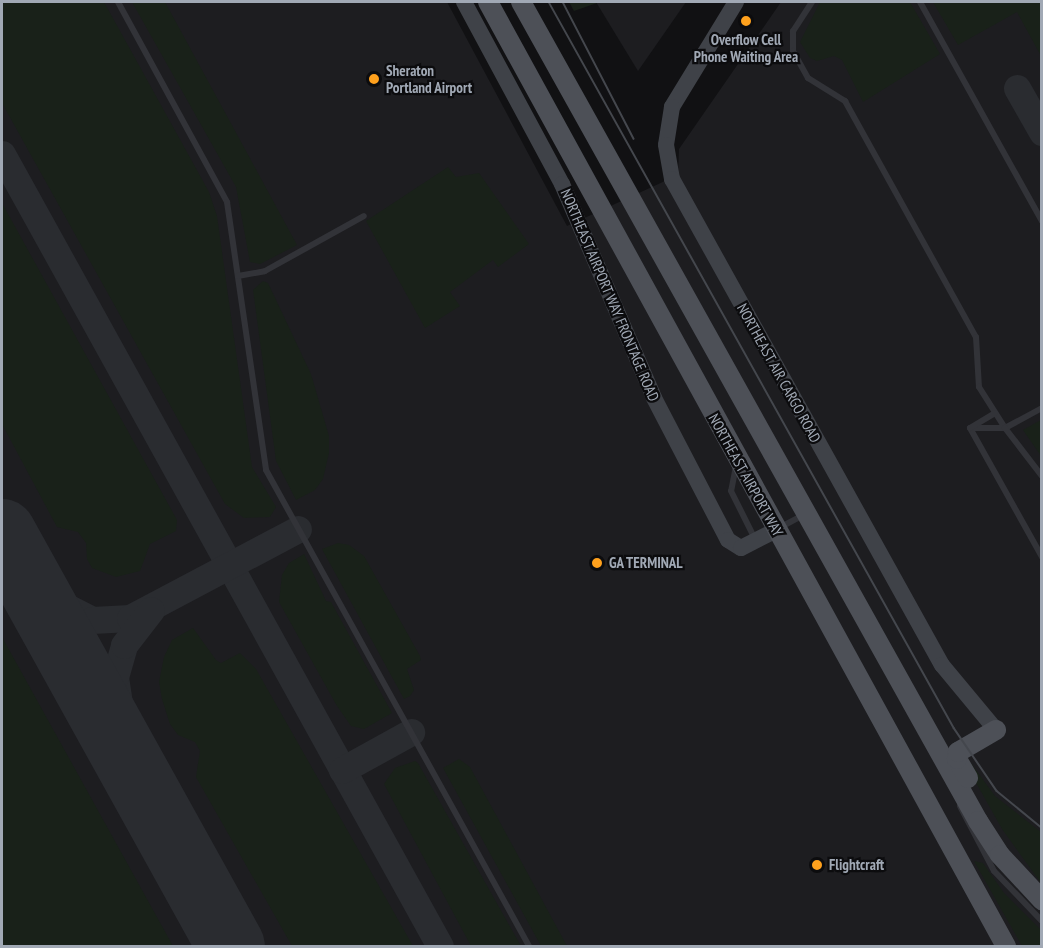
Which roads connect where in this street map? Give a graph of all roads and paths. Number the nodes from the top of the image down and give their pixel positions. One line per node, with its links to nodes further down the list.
1 (118, 2): 10 (lane)
2 (464, 2): 19 (street, NORTHEAST AIRPORT WAY FRONTAGE ROAD)
3 (488, 2): 15 (main road, NORTHEAST AIRPORT WAY)
4 (521, 2): 17 (main road)
5 (736, 2): 21 (street, NORTHEAST AIR CARGO ROAD)
6 (812, 2): 12 (lane)
7 (920, 2): 9 (lane)
8 (364, 216): 10 (lane)
9 (1041, 221)
10 (238, 276): 26 (lane)
11 (1041, 408): 14 (lane)
12 (994, 413): 13 (lane); 14 (lane)
13 (970, 428): 14 (lane); 20 (lane)
14 (1005, 428): 16 (lane)
15 (738, 460): 18 (main road, NORTHEAST AIRPORT WAY); 19 (lane)
16 (1041, 476)
17 (807, 513): 18 (lane); 22 (main road)
18 (776, 530): 19 (street, NORTHEAST AIRPORT WAY FRONTAGE ROAD); 27 (main road, NORTHEAST AIRPORT WAY)
19 (756, 541)
20 (1041, 557)
21 (996, 730): 23 (main road)
22 (942, 758): 23 (main road); 25 (lane)
23 (990, 841): 24 (main road)
24 (1041, 900)
25 (1041, 921)
26 (529, 946)
27 (1006, 946)

